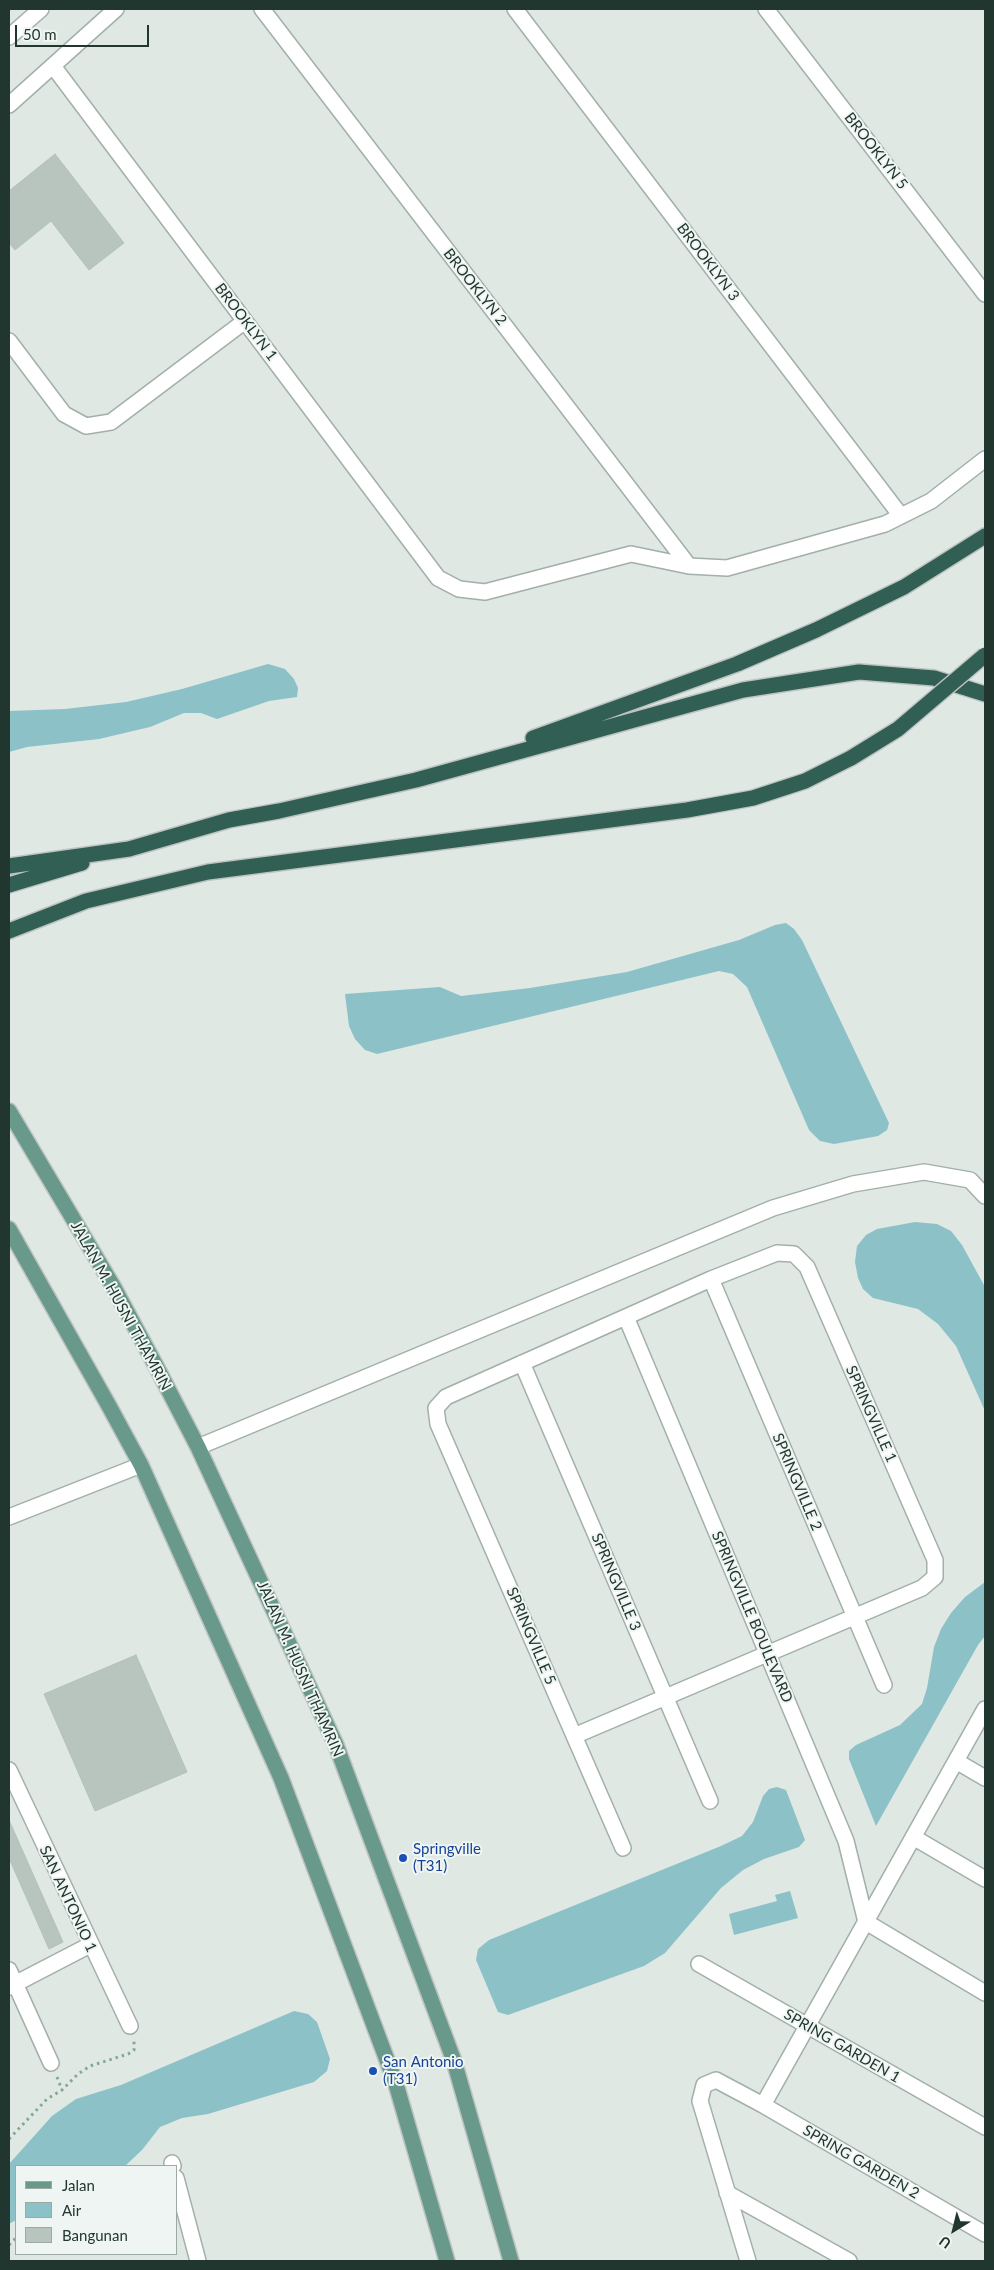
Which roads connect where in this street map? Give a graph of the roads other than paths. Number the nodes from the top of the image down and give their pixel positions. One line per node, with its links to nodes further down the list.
1 (41, 9): 6 (street)
2 (116, 9): 7 (street)
3 (262, 9): 15 (street, BROOKLYN 2)
4 (515, 9): 13 (street, BROOKLYN 3)
5 (766, 9): 9 (street, BROOKLYN 5)
6 (9, 37)
7 (53, 66): 8 (street); 10 (street, BROOKLYN 1)
8 (9, 105)
9 (985, 294)
10 (245, 321): 11 (street); 15 (street, BROOKLYN 1)
11 (9, 341)
12 (985, 459): 13 (street)
13 (901, 516): 15 (street)
14 (985, 536): 18 (highway)
15 (689, 566)
16 (985, 655): 22 (highway, bridge)
17 (985, 694): 18 (highway)
18 (416, 780): 19 (highway)
19 (129, 849): 20 (highway); 21 (highway)
20 (9, 866)
21 (9, 885)
22 (9, 931)
23 (9, 1111): 29 (main road, JALAN M. HUSNI THAMRIN)
24 (985, 1196): 29 (street)
25 (9, 1230): 30 (main road)
26 (711, 1280): 27 (street); 32 (street, SPRINGVILLE 2); 32 (street, SPRINGVILLE 1)
27 (626, 1318): 28 (street); 33 (street, SPRINGVILLE BOULEVARD)
28 (522, 1363): 35 (street, SPRINGVILLE 3); 37 (street, SPRINGVILLE 5)
29 (198, 1447): 61 (main road, JALAN M. HUSNI THAMRIN)
30 (140, 1465): 31 (street); 60 (main road)
31 (9, 1517)
32 (855, 1617): 33 (street); 34 (street, SPRINGVILLE 2)
33 (768, 1654): 35 (street); 45 (street, SPRINGVILLE BOULEVARD)
34 (884, 1685)
35 (665, 1698): 37 (street); 41 (street, SPRINGVILLE 3)
36 (985, 1709): 38 (street)
37 (574, 1736): 43 (street, SPRINGVILLE 5)
38 (956, 1761): 40 (street); 42 (street)
39 (9, 1770): 46 (street, SAN ANTONIO 1)
40 (985, 1778)
41 (710, 1801)
42 (914, 1837): 44 (street); 45 (street)
43 (623, 1848)
44 (985, 1879)
45 (866, 1922): 50 (street); 52 (street)
46 (90, 1945): 49 (street); 51 (street, SAN ANTONIO 1)
47 (699, 1964): 52 (street, SPRING GARDEN 1)
48 (9, 1970): 49 (street)
49 (12, 1986): 53 (street)
50 (985, 1993)
51 (130, 2026)
52 (807, 2026): 54 (street); 55 (street, SPRING GARDEN 1)
53 (51, 2063)
54 (763, 2105): 57 (street, SPRING GARDEN 2); 58 (street, SPRING GARDEN 2)
55 (985, 2128)
56 (178, 2184): 59 (street)
57 (727, 2193): 62 (street); 63 (street)
58 (985, 2234)
59 (198, 2261)
60 (447, 2261)
61 (510, 2261)
62 (748, 2261)
63 (849, 2261)

